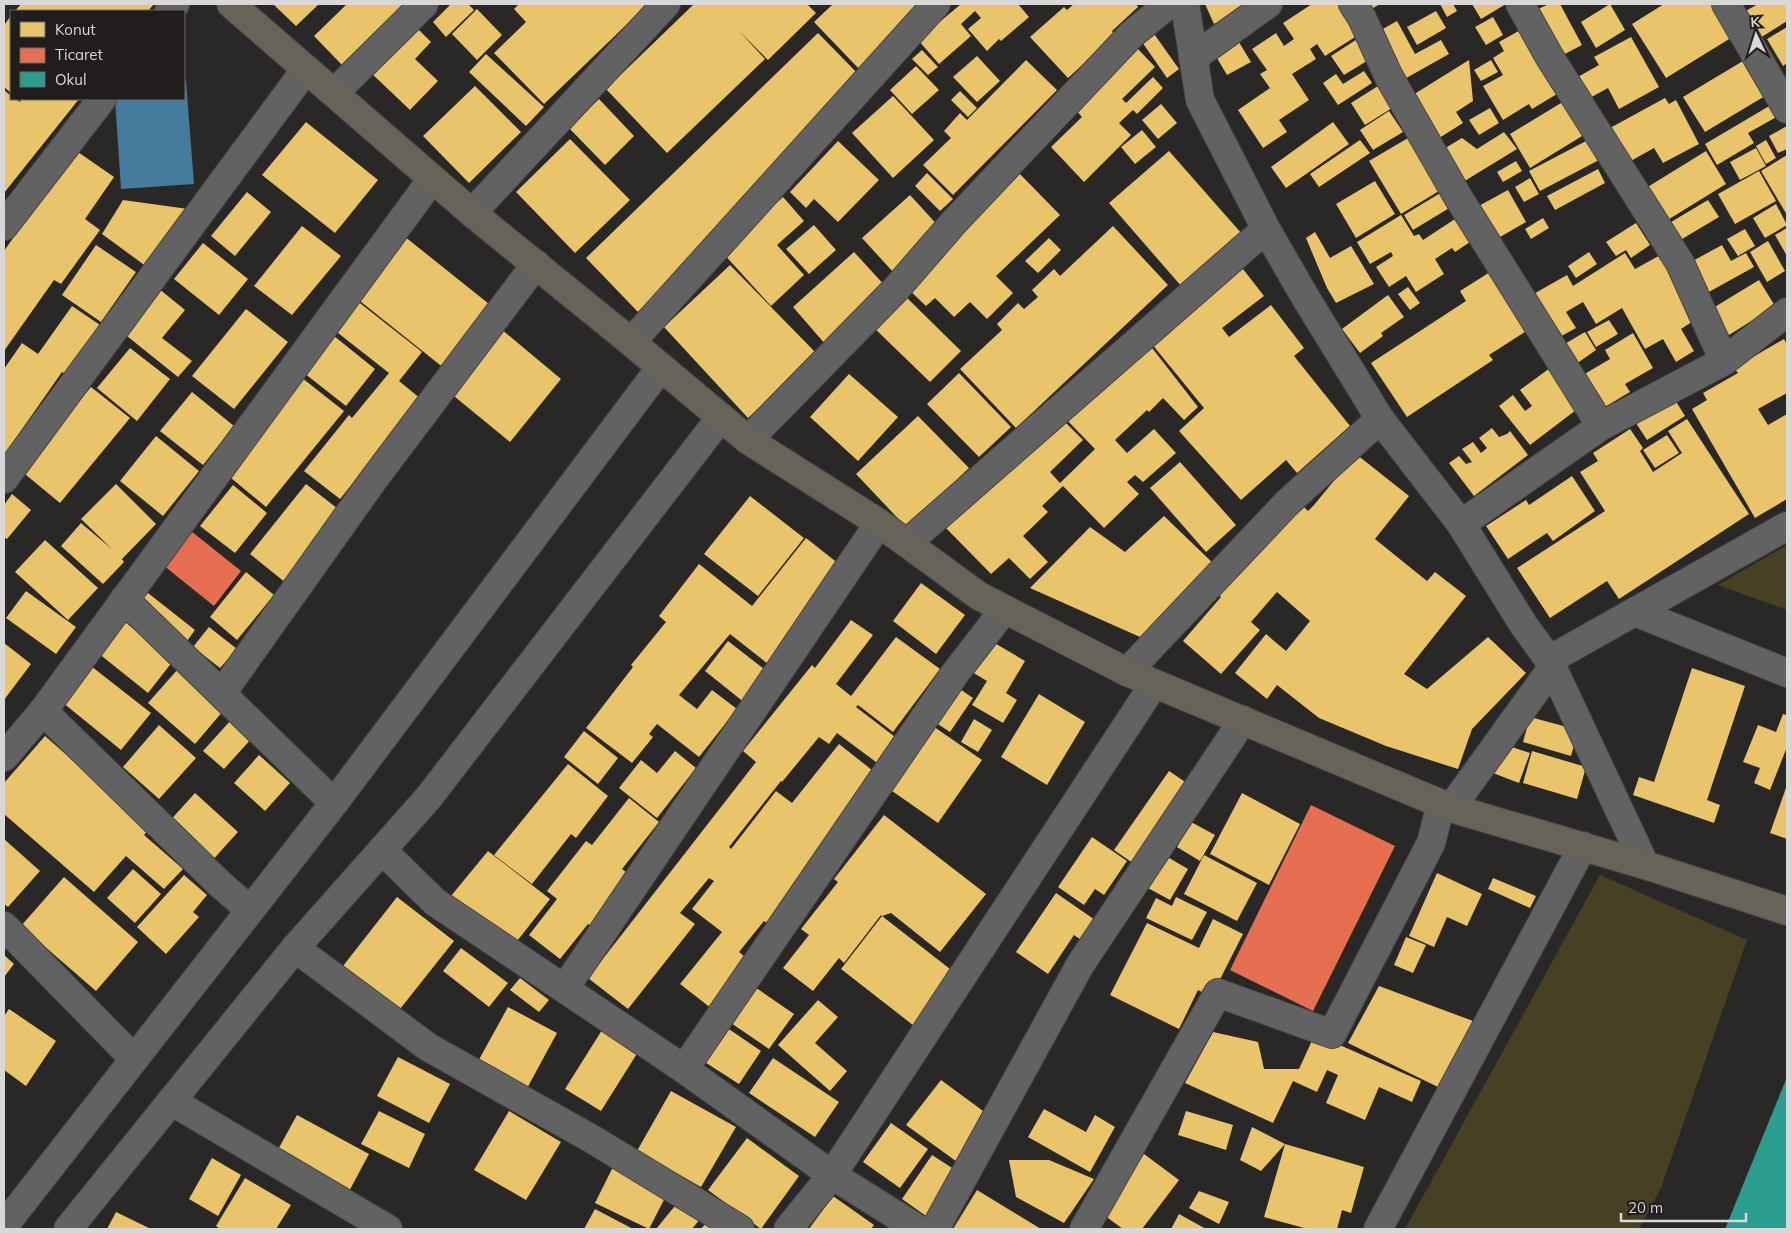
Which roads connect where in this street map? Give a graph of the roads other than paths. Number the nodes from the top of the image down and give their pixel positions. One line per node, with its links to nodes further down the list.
1 (231, 4): 12 (main road)
2 (424, 4): 13 (street)
3 (666, 4): 17 (street)
4 (936, 4): 22 (street)
5 (1169, 4): 28 (street)
6 (1184, 4): 11 (street)
7 (1268, 4): 11 (street)
8 (1353, 4): 27 (street)
9 (1520, 4): 23 (street)
10 (1726, 4): 15 (street)
11 (1192, 58): 19 (street)
12 (306, 69): 13 (main road); 29 (street)
13 (334, 94): 16 (main road)
14 (101, 100): 18 (street)
15 (1787, 110)
16 (432, 179): 17 (main road); 34 (street)
17 (472, 213): 20 (main road)
18 (4, 226)
19 (1266, 229): 26 (street); 33 (street)
20 (536, 264): 22 (main road); 41 (street)
21 (1787, 312): 23 (street)
22 (631, 342): 24 (main road)
23 (1724, 361): 27 (street)
24 (661, 367): 25 (main road); 45 (street)
25 (721, 417): 28 (main road); 48 (street)
26 (1380, 419): 31 (street); 38 (street)
27 (1601, 426): 31 (street)
28 (748, 440): 30 (main road)
29 (4, 479)
30 (879, 523): 33 (main road); 54 (street)
31 (1461, 524): 37 (street)
32 (1787, 526): 36 (street)
33 (907, 543): 35 (main road)
34 (124, 599): 41 (street); 42 (street)
35 (1004, 610): 38 (main road); 56 (street)
36 (1635, 612): 37 (street); 39 (street)
37 (1551, 664): 46 (street); 49 (street)
38 (1127, 672): 40 (main road)
39 (1787, 673)
40 (1154, 684): 43 (main road); 58 (street)
41 (222, 693): 45 (street)
42 (43, 711): 44 (street); 50 (street)
43 (1243, 720): 46 (main road); 65 (street)
44 (4, 757)
45 (334, 803): 50 (street)
46 (1446, 806): 47 (main road); 66 (street)
47 (1583, 846): 49 (main road); 67 (street)
48 (382, 850): 53 (street); 54 (street)
49 (1645, 865): 51 (main road)
50 (250, 910): 55 (street)
51 (1787, 911)
52 (4, 926): 55 (street)
53 (295, 948): 57 (street); 62 (street)
54 (565, 988): 56 (street)
55 (134, 1059): 59 (street)
56 (684, 1069): 58 (street)
57 (171, 1101): 60 (street); 61 (street)
58 (832, 1175): 63 (street); 64 (street)
59 (6, 1217)
60 (68, 1229)
61 (388, 1229)
62 (740, 1229)
63 (788, 1229)
64 (918, 1229)
65 (935, 1229)
66 (1084, 1229)
67 (1378, 1229)

